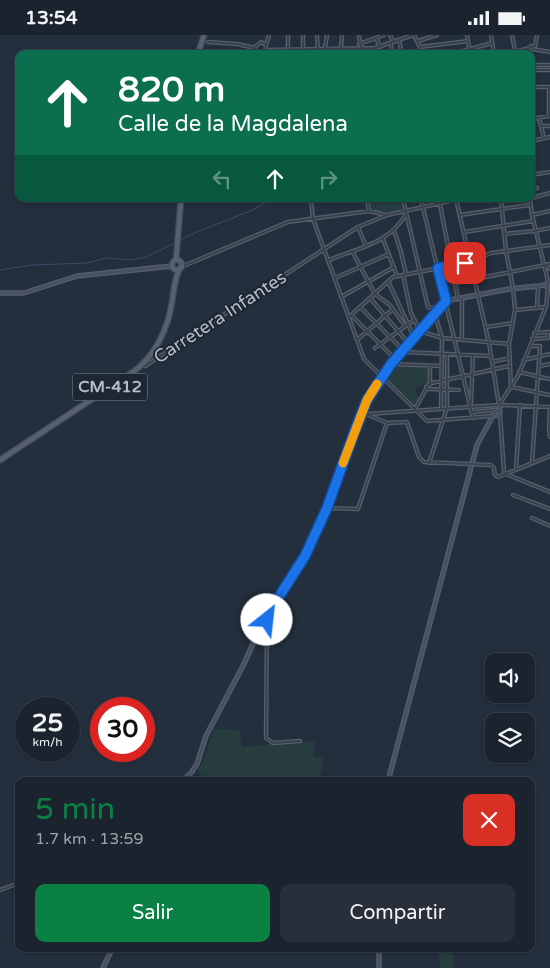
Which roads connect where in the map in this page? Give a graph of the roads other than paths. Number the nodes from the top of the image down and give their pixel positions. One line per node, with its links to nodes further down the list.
1 (204, 35): 40 (main road)
2 (269, 35): 25 (street)
3 (288, 35): 32 (street)
4 (303, 35): 34 (street)
5 (317, 35): 35 (street)
6 (327, 35): 36 (street)
7 (342, 35): 29 (street)
8 (384, 35): 17 (street)
9 (390, 35): 22 (street)
10 (413, 35): 18 (street); 19 (street)
11 (438, 35): 19 (street)
12 (466, 35): 20 (street)
13 (491, 35): 23 (street)
14 (512, 35): 48 (street)
15 (538, 35): 39 (street)
16 (359, 37): 24 (street)
17 (376, 38): 24 (street); 26 (street)
18 (399, 40): 22 (street); 44 (street)
19 (418, 41): 27 (street)
20 (468, 41): 27 (street); 37 (street)
21 (208, 42): 28 (street)
22 (392, 43): 26 (street); 43 (street)
23 (492, 43): 37 (street); 47 (street)
24 (360, 45): 30 (street)
25 (266, 46): 28 (street); 41 (street)
26 (380, 47): 31 (street)
27 (420, 47): 45 (street)
28 (255, 48)
29 (341, 48): 30 (street); 36 (street)
30 (360, 48): 31 (street)
31 (375, 48)
32 (288, 49): 33 (street); 42 (street)
33 (299, 49): 34 (street)
34 (303, 49): 35 (street)
35 (317, 49): 36 (street)
36 (325, 49)
37 (469, 49): 46 (street)
38 (522, 49): 39 (street); 49 (street)
39 (531, 49): 50 (street)
40 (199, 50)
41 (266, 50)
42 (281, 50)
43 (392, 50)
44 (401, 50)
45 (421, 50)
46 (466, 50)
47 (493, 50)
48 (515, 50)
49 (518, 50)
50 (550, 52)
51 (535, 65): 52 (street)
52 (550, 65)
53 (535, 70): 54 (street)
54 (550, 70)
55 (535, 87): 56 (street)
56 (550, 87): 57 (street)
57 (550, 115): 59 (street)
58 (535, 118): 59 (street)
59 (539, 118): 60 (street)
60 (541, 126): 61 (street); 62 (street)
61 (550, 126)
62 (544, 138): 63 (street); 64 (street)
63 (550, 138)
64 (535, 140)
65 (550, 172): 66 (street)
66 (535, 174)
67 (550, 193): 68 (street)
68 (535, 197)
69 (181, 202): 107 (main road, CM-412)
70 (311, 202): 88 (street)
71 (368, 202): 82 (street)
72 (404, 202): 84 (street)
73 (421, 202): 80 (street)
74 (444, 202): 78 (street)
75 (458, 202): 86 (street)
76 (501, 202): 81 (street)
77 (530, 202): 79 (street)
78 (440, 203): 80 (street); 109 (street)
79 (530, 205): 81 (street); 87 (street)
80 (423, 207): 84 (street); 114 (street)
81 (502, 208): 86 (street); 90 (street)
82 (369, 211): 85 (street); 88 (street)
83 (550, 211): 87 (street)
84 (406, 214): 85 (street); 93 (street); 116 (street)
85 (387, 215): 91 (street, Carretera Infantes)
86 (460, 215): 95 (street)
87 (532, 215): 89 (street)
88 (313, 219): 101 (street); 107 (street)
89 (533, 221): 90 (street); 94 (street)
90 (503, 226): 95 (street); 96 (street)
91 (358, 227): 99 (street); 101 (street, Carretera Infantes)
92 (550, 228): 94 (street)
93 (394, 230): 97 (street); 118 (street)
94 (535, 231): 96 (street); 100 (street)
95 (464, 232): 105 (street)
96 (504, 234): 103 (street)
97 (384, 239): 99 (street); 104 (street)
98 (550, 245): 100 (street)
99 (366, 246): 102 (street)
100 (539, 247): 103 (street); 110 (street)
101 (324, 249): 106 (street); 189 (street, Carretera Infantes)
102 (352, 251): 106 (street); 112 (street)
103 (506, 251): 105 (street); 117 (street)
104 (389, 254): 112 (street); 113 (street)
105 (470, 260): 109 (street); 121 (street)
106 (328, 261): 120 (street)
107 (180, 264): 111 (main road); 111 (main road, CM-412); 122 (main road, CM-412)
108 (550, 264): 110 (street)
109 (453, 265): 114 (street); 125 (street)
110 (545, 265): 115 (street); 117 (street); 127 (street)
111 (173, 267): 122 (main road, CM-412); 129 (street)
112 (360, 267): 120 (street); 124 (street)
113 (394, 267): 119 (street); 124 (street)
114 (438, 268): 116 (street); 135 (street)
115 (550, 269)
116 (420, 272): 118 (street); 138 (street)
117 (510, 272): 121 (street); 128 (street)
118 (404, 275): 119 (street); 146 (street)
119 (397, 276): 123 (street)
120 (335, 278): 132 (street)
121 (474, 279): 125 (street); 131 (street)
122 (175, 280): 226 (main road, CM-412)
123 (388, 281): 130 (street); 148 (street)
124 (368, 282): 130 (street); 132 (street)
125 (456, 283): 134 (street)
126 (538, 286): 127 (street); 128 (street); 140 (street)
127 (549, 287): 137 (street)
128 (513, 288): 131 (street); 142 (street)
129 (0, 293)
130 (375, 294): 133 (street); 141 (street)
131 (478, 296): 134 (street); 151 (street)
132 (341, 297): 144 (street)
133 (370, 298): 136 (street); 145 (street)
134 (460, 299): 135 (street); 165 (street)
135 (446, 301): 139 (street); 164 (street)
136 (360, 307): 144 (street); 147 (street)
137 (546, 307): 140 (street); 157 (street)
138 (433, 308): 139 (street); 143 (street)
139 (438, 308): 143 (street)
140 (537, 308): 142 (street)
141 (393, 309): 145 (street); 150 (street)
142 (514, 310): 149 (street)
143 (435, 313): 153 (street); 160 (street)
144 (350, 316): 154 (street); 163 (street)
145 (386, 316): 147 (street); 152 (street)
146 (414, 320): 148 (street); 153 (street)
147 (376, 323): 154 (street); 158 (street)
148 (408, 323): 150 (street); 159 (street)
149 (513, 323): 151 (street); 170 (street)
150 (405, 326): 152 (street)
151 (485, 327): 167 (street)
152 (398, 331): 158 (street); 169 (street)
153 (420, 331): 159 (street); 160 (street)
154 (367, 332): 163 (street); 168 (street)
155 (541, 332): 156 (street); 157 (street); 161 (street)
156 (549, 332): 166 (street)
157 (534, 333): 162 (street)
158 (391, 337): 168 (street); 174 (street)
159 (414, 337): 169 (street)
160 (442, 338): 164 (street); 175 (street)
161 (540, 338): 162 (street); 166 (street); 172 (street)
162 (532, 339): 171 (street)
163 (357, 340): 198 (street)
164 (455, 340): 165 (street); 177 (street)
165 (462, 340): 167 (street)
166 (549, 340)
167 (489, 343): 170 (street); 180 (street)
168 (380, 344): 173 (street); 183 (street)
169 (409, 344): 174 (street)
170 (509, 344): 182 (street)
171 (529, 346): 172 (street); 184 (street)
172 (539, 346): 181 (street)
173 (376, 348)
174 (403, 350): 175 (street); 183 (street)
175 (442, 354): 176 (street); 190 (street)
176 (447, 354): 177 (street); 200 (street)
177 (458, 354): 179 (street); 196 (street)
178 (550, 354): 181 (street)
179 (473, 355): 180 (street); 195 (street)
180 (491, 356): 185 (street)
181 (539, 356): 184 (street); 192 (street)
182 (509, 358): 185 (street); 191 (street)
183 (395, 359): 186 (street)
184 (524, 361): 194 (street)
185 (492, 362): 193 (street)
186 (391, 364): 188 (street); 198 (street)
187 (550, 364): 192 (street)
188 (430, 365): 190 (street); 202 (street)
189 (145, 366)
190 (442, 366): 201 (street)
191 (509, 366): 193 (street); 203 (street)
192 (539, 366): 197 (street)
193 (494, 370): 195 (street); 209 (street)
194 (519, 373): 197 (street); 203 (street)
195 (472, 374): 196 (street); 210 (street)
196 (464, 376): 200 (street); 210 (street)
197 (538, 376): 199 (street); 207 (street)
198 (382, 377): 216 (street); 217 (street)
199 (550, 379)
200 (447, 380): 201 (street); 206 (street)
201 (442, 381): 202 (street); 204 (street)
202 (426, 387): 204 (street); 216 (street)
203 (511, 387): 207 (street); 209 (street)
204 (441, 389): 206 (street); 214 (street)
205 (459, 389): 206 (street)
206 (446, 390): 215 (street)
207 (537, 392): 208 (street); 211 (street)
208 (550, 394)
209 (499, 405): 210 (street); 212 (street); 220 (street)
210 (471, 406): 215 (street); 218 (street)
211 (536, 406): 212 (street); 213 (street); 228 (street)
212 (521, 407): 230 (street)
213 (550, 407): 224 (street)
214 (441, 408): 215 (street); 216 (street)
215 (446, 408): 222 (street)
216 (415, 409): 219 (street); 222 (street)
217 (362, 412): 219 (street); 234 (street)
218 (472, 412): 220 (street); 221 (street)
219 (368, 414): 223 (street)
220 (496, 414): 221 (street); 229 (street); 231 (street)
221 (473, 418): 222 (street)
222 (443, 419): 227 (street)
223 (387, 423): 227 (street); 234 (street)
224 (550, 437)
225 (550, 455): 228 (street)
226 (0, 460)
227 (429, 463): 229 (street)
228 (532, 463): 230 (street)
229 (472, 465): 231 (street); 241 (street)
230 (516, 470): 231 (street)
231 (506, 474): 232 (street)
232 (550, 492)
233 (513, 495): 235 (street)
234 (327, 508): 238 (street)
235 (550, 509)
236 (532, 518): 237 (street)
237 (550, 526)
238 (266, 617): 239 (street); 240 (street)
239 (300, 741)
240 (186, 777)
241 (389, 777)
242 (15, 884): 243 (street)
243 (0, 890)
244 (111, 952): 246 (street)
245 (379, 952): 247 (street)
246 (104, 968)
247 (379, 968)

